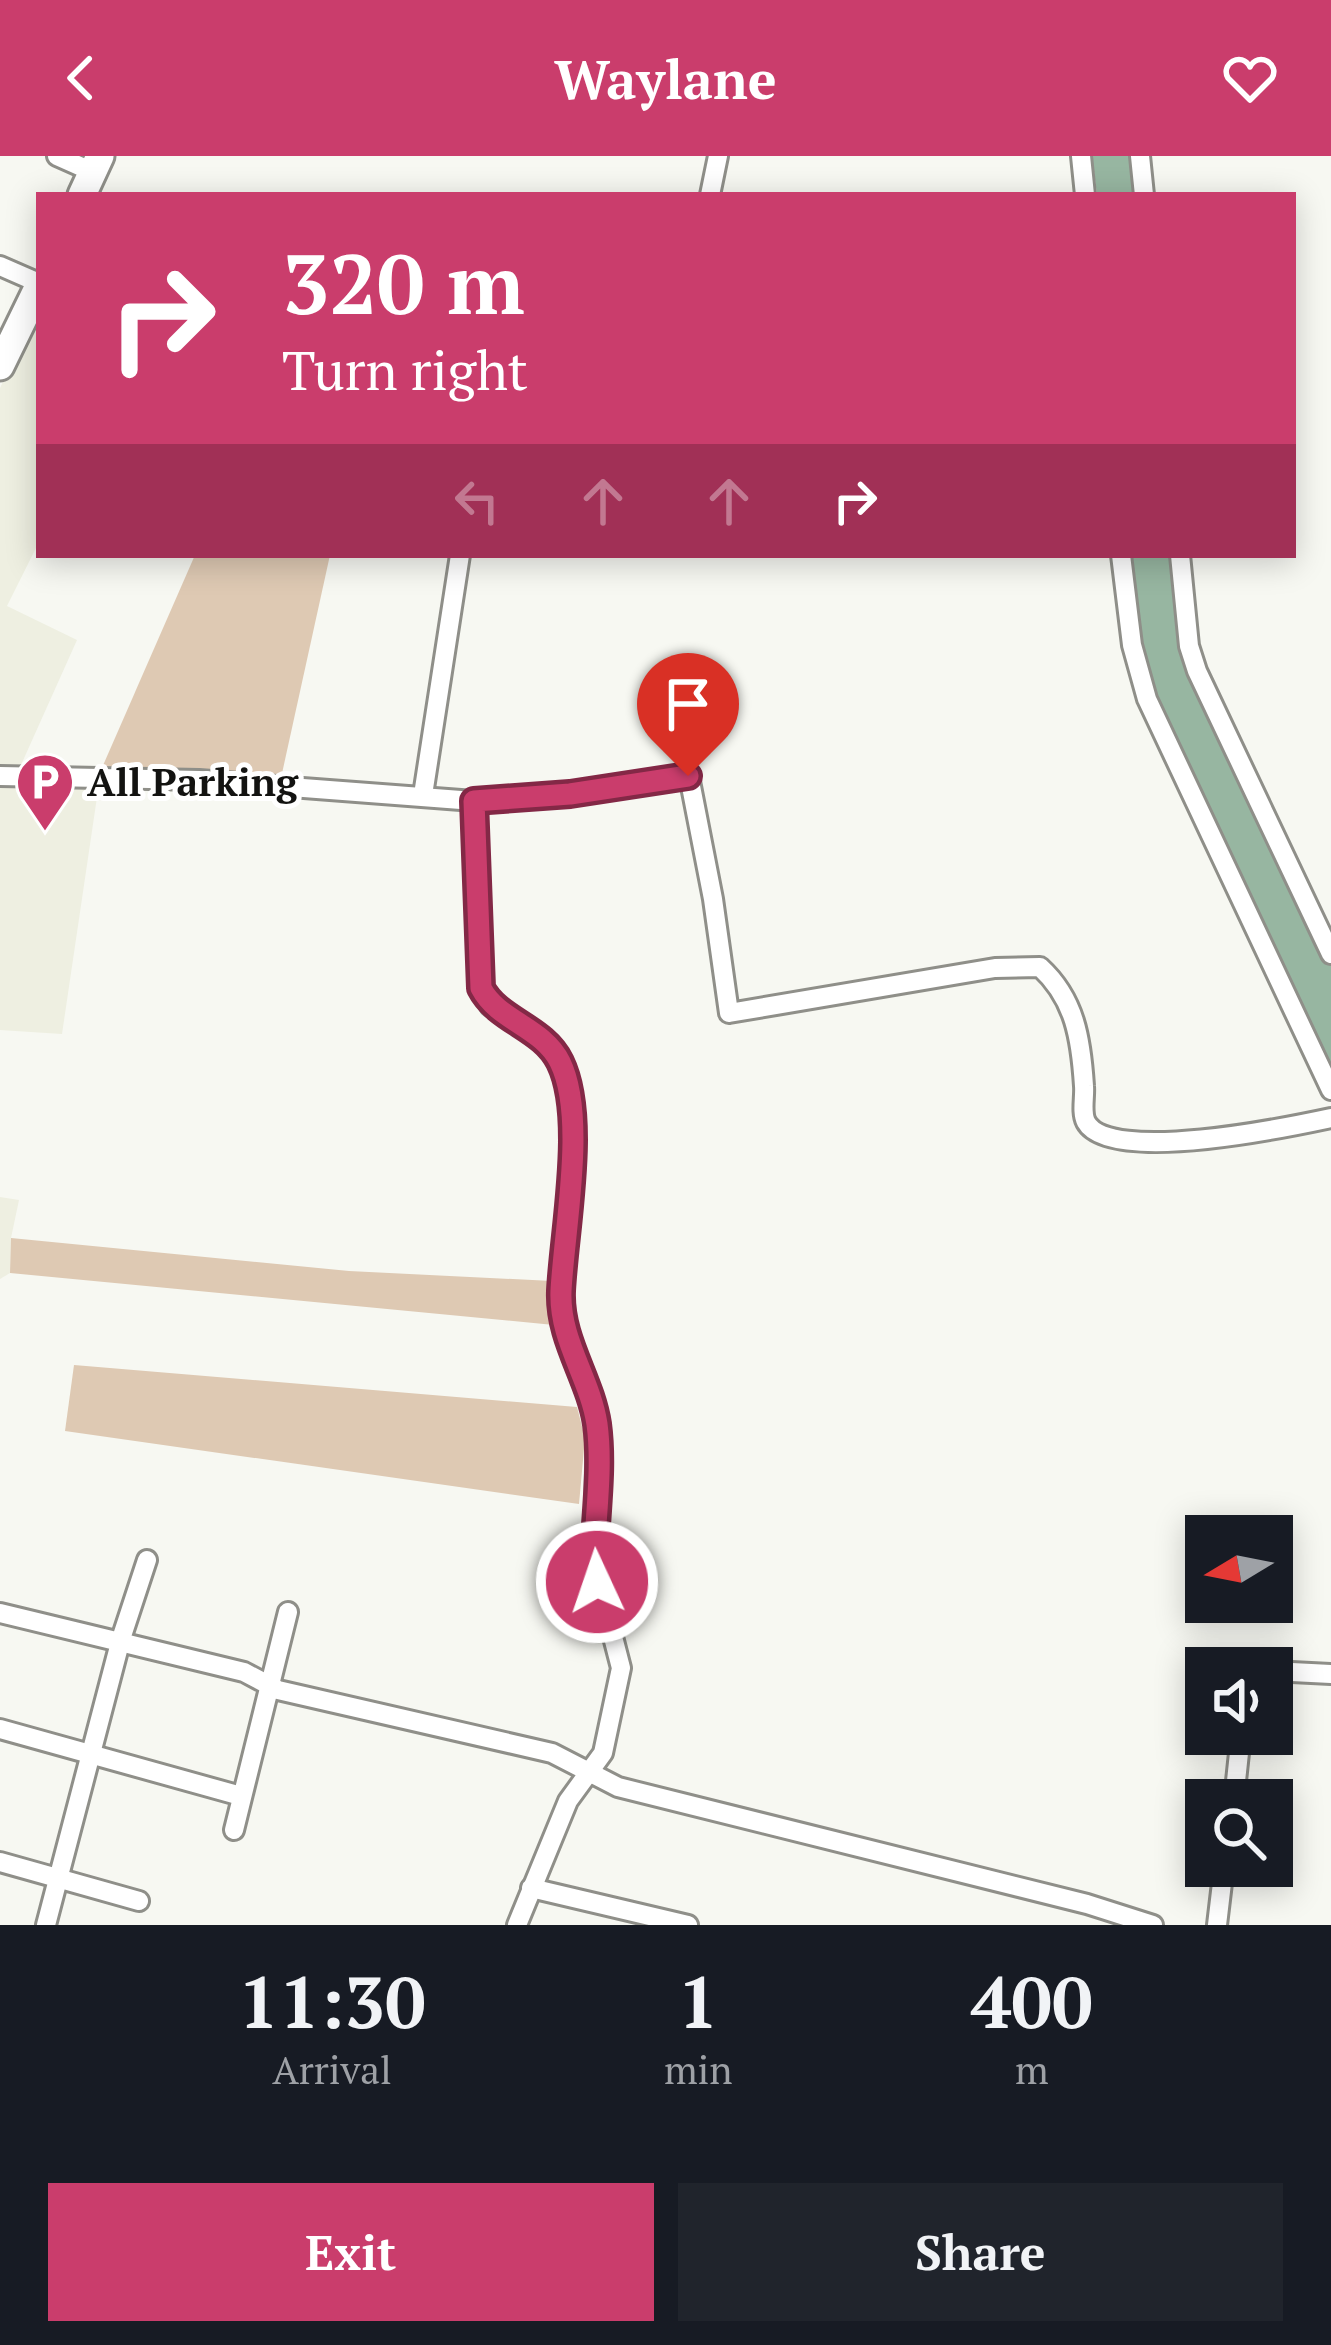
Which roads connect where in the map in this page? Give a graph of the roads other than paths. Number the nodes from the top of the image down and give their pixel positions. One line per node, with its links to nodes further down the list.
1 (57, 156): 5 (street)
2 (718, 156): 6 (street)
3 (1081, 156): 7 (street)
4 (1140, 156): 8 (street)
5 (91, 174)
6 (711, 192)
7 (1085, 192)
8 (1144, 192)
9 (0, 266): 10 (street)
10 (36, 284)
11 (36, 291): 12 (main road)
12 (0, 366)
13 (460, 558): 17 (street)
14 (1121, 558): 20 (street)
15 (1180, 558): 19 (street)
16 (0, 776): 17 (street)
17 (423, 795): 18 (street)
18 (474, 801): 21 (street); 31 (street)
19 (1331, 954)
20 (1331, 1090)
21 (1331, 1118)
22 (147, 1560): 25 (street)
23 (288, 1612): 28 (street)
24 (0, 1613): 25 (street)
25 (121, 1639): 28 (street); 30 (street)
26 (1293, 1672): 27 (street)
27 (1331, 1674)
28 (270, 1684): 31 (street); 32 (street)
29 (0, 1729): 30 (street)
30 (94, 1754): 32 (street); 35 (street)
31 (585, 1773): 37 (street); 42 (street)
32 (241, 1796): 33 (street)
33 (234, 1829)
34 (0, 1862): 35 (street)
35 (58, 1876): 38 (street); 39 (street)
36 (1222, 1887): 43 (street)
37 (531, 1888): 40 (street); 41 (street)
38 (139, 1901)
39 (46, 1925)
40 (517, 1925)
41 (688, 1925)
42 (1153, 1925)
43 (1217, 1925)

